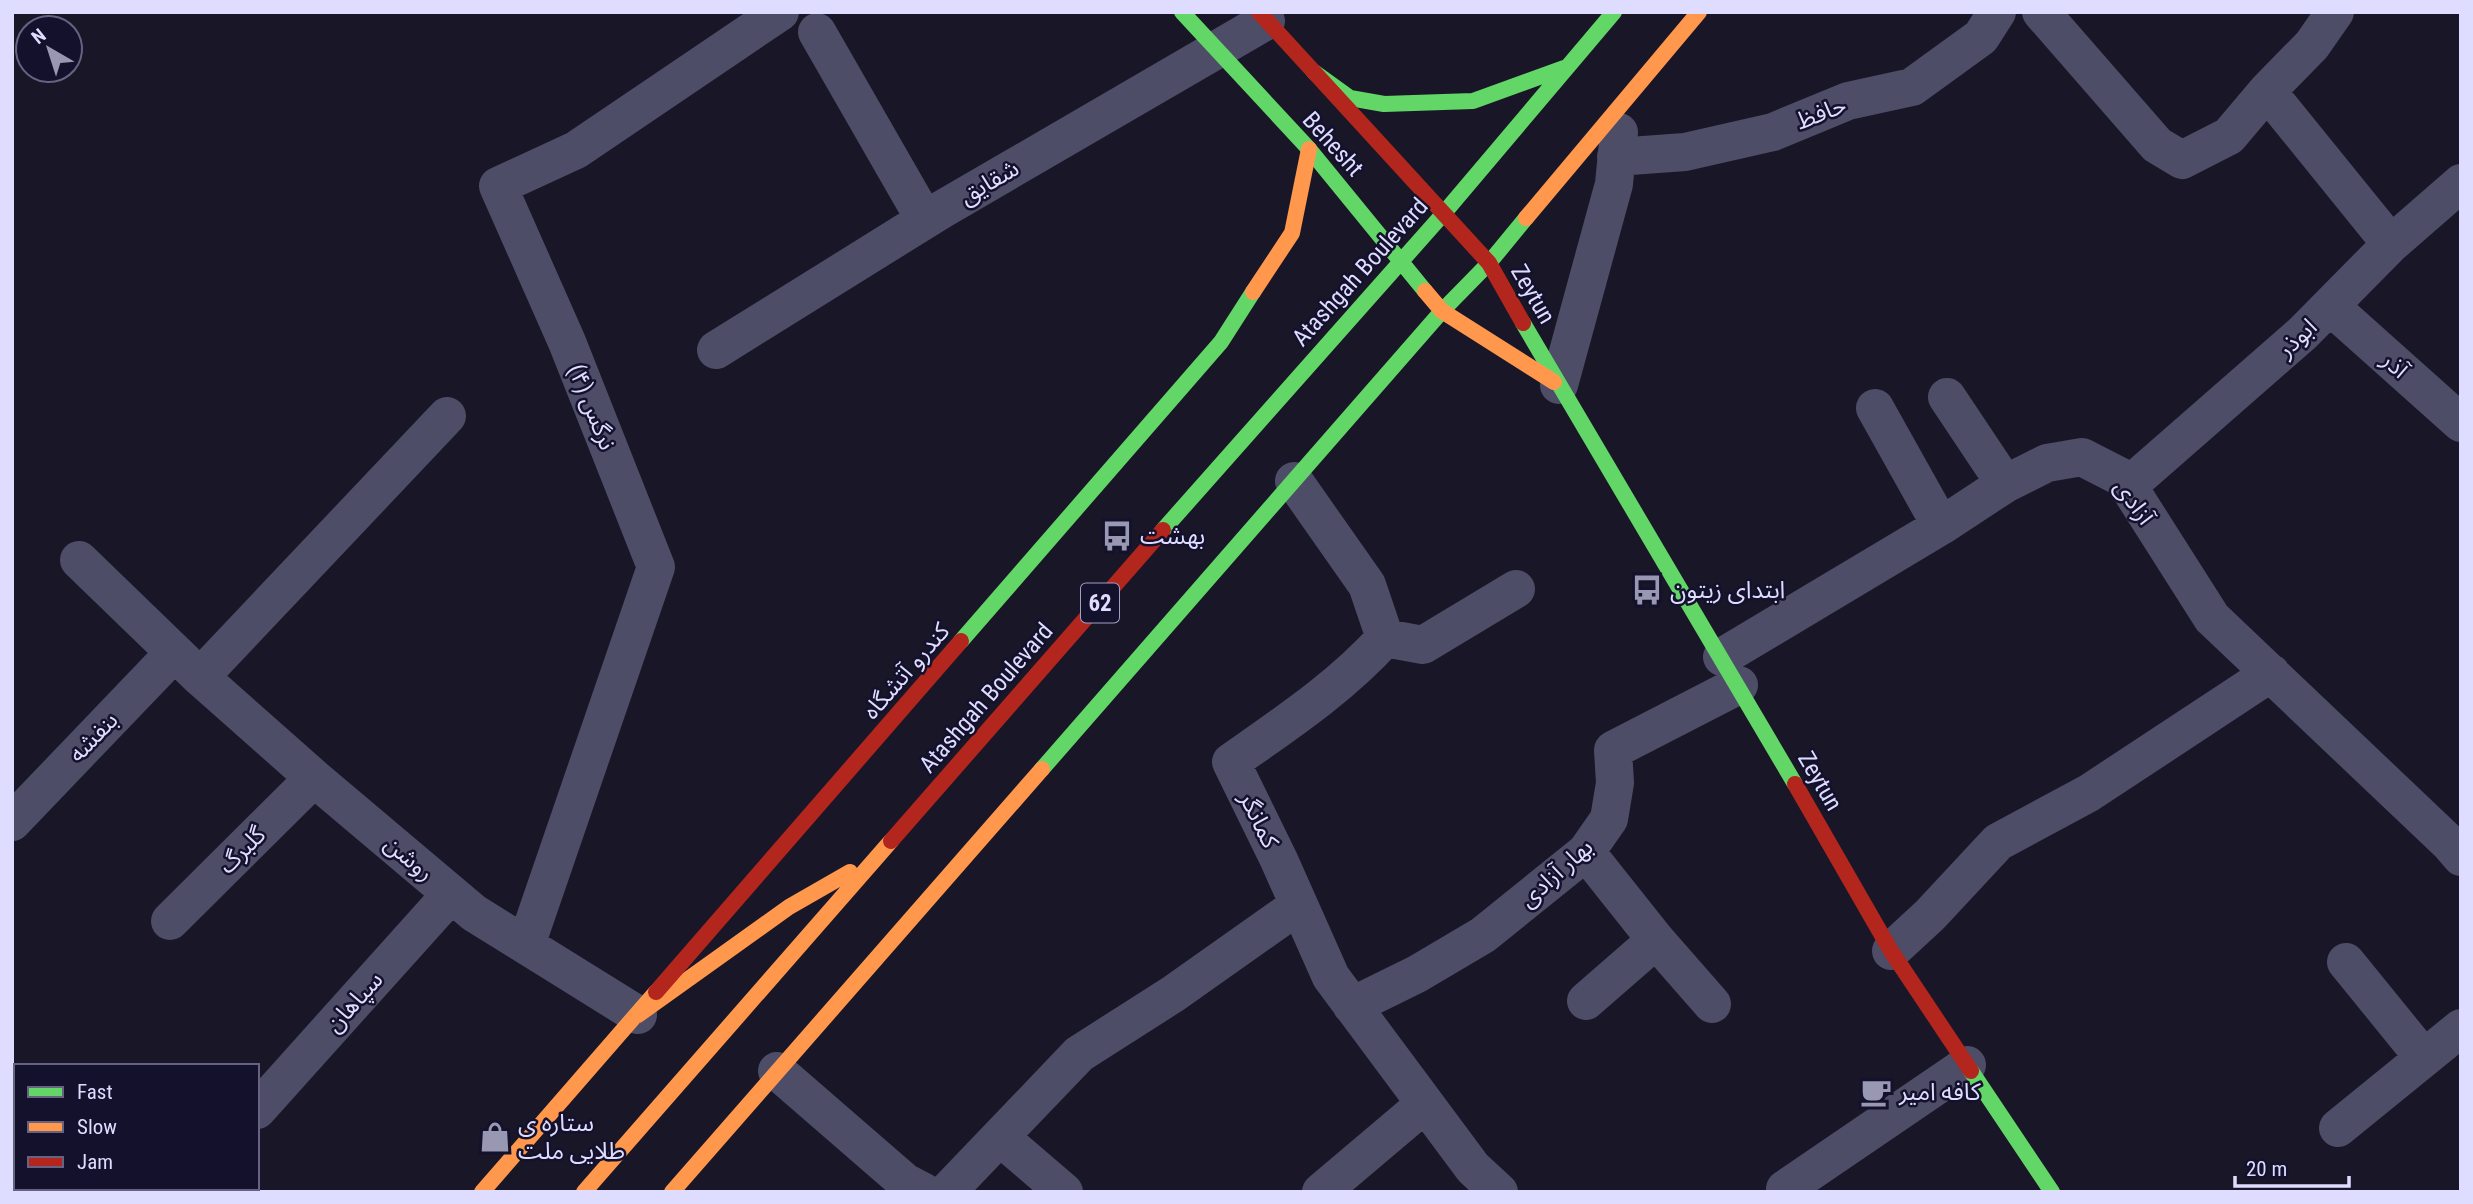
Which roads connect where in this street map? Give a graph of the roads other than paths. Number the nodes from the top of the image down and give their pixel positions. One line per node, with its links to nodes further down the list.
1 (780, 12): 50 (street, نرگس (۴))
2 (1182, 12): 10 (main road, Behesht)
3 (1614, 12): 11 (main road, Atashgah Boulevard / 62)
4 (1699, 12): 14 (main road)
5 (1997, 12): 16 (street, حافظ)
6 (2041, 12): 13 (street)
7 (2334, 12): 13 (street)
8 (1263, 16): 10 (street, شقایق); 12 (main road, Behesht)
9 (817, 32): 19 (street)
10 (1216, 50): 15 (main road, Behesht); 19 (street, شقایق)
11 (1566, 67): 12 (main road); 18 (main road, Atashgah Boulevard / 62)
12 (1314, 72): 18 (main road, Behesht)
13 (2267, 91): 20 (street)
14 (1622, 102): 16 (street); 22 (main road)
15 (1309, 149): 21 (main road, Behesht); 56 (main road, کندرو آتشگاه)
16 (1616, 157): 26 (street)
17 (2461, 183): 20 (street, ابوذر)
18 (1444, 213): 21 (main road, Atashgah Boulevard / 62); 22 (main road, Behesht)
19 (925, 220): 25 (street, شقایق)
20 (2391, 244): 23 (street, ابوذر)
21 (1402, 260): 24 (main road, Behesht); 44 (main road, Atashgah Boulevard / 62)
22 (1489, 263): 24 (main road); 26 (main road, Zeytun)
23 (2330, 306): 30 (street, آذر); 33 (street, ابوذر)
24 (1442, 311): 26 (main road, Zeytun); 31 (main road)
25 (716, 349)
26 (1559, 385): 39 (main road, Zeytun)
27 (1947, 397): 32 (street)
28 (1875, 408): 34 (street)
29 (447, 416): 38 (street)
30 (2461, 423)
31 (1294, 481): 37 (street); 60 (main road)
32 (2005, 484): 33 (street, آزادی); 34 (street, آزادی)
33 (2127, 487): 40 (street, آزادی)
34 (1941, 526): 39 (street, آزادی)
35 (79, 560): 38 (street, روشن)
36 (1516, 589): 37 (street)
37 (1385, 638): 47 (street, کمانگر)
38 (187, 665): 41 (street, روشن); 42 (street, بنفشه)
39 (1730, 671): 43 (street, بهار آزادی); 51 (main road, Zeytun)
40 (2271, 673): 45 (street, آزادی); 51 (street)
41 (314, 778): 46 (street, روشن); 48 (street, گلبرگ)
42 (12, 822)
43 (1586, 852): 49 (street); 55 (street, بهار آزادی)
44 (876, 857): 56 (main road); 67 (main road, Atashgah Boulevard / 62)
45 (2461, 857)
46 (452, 894): 50 (street, روشن); 62 (street, سپاهان)
47 (1299, 905): 55 (street, کمانگر); 64 (street)
48 (170, 921)
49 (1656, 940): 53 (street); 54 (street)
50 (526, 946): 56 (street, روشن)
51 (1891, 951): 59 (main road, Zeytun)
52 (2346, 962): 58 (street)
53 (1586, 1001)
54 (1712, 1004)
55 (1352, 1006): 61 (street, کمانگر)
56 (638, 1015): 66 (main road, کندرو آتشگاه)
57 (2461, 1028): 58 (street)
58 (2424, 1058): 63 (street)
59 (1967, 1065): 65 (street); 74 (main road, Zeytun)
60 (777, 1071): 68 (main road); 69 (street)
61 (1425, 1104): 72 (street); 73 (street, کمانگر)
62 (259, 1108)
63 (2338, 1128)
64 (1000, 1137): 70 (street); 71 (street)
65 (1785, 1189)
66 (482, 1192)
67 (584, 1192)
68 (672, 1192)
69 (924, 1192)
70 (947, 1192)
71 (1064, 1192)
72 (1321, 1192)
73 (1499, 1192)
74 (2052, 1192)

